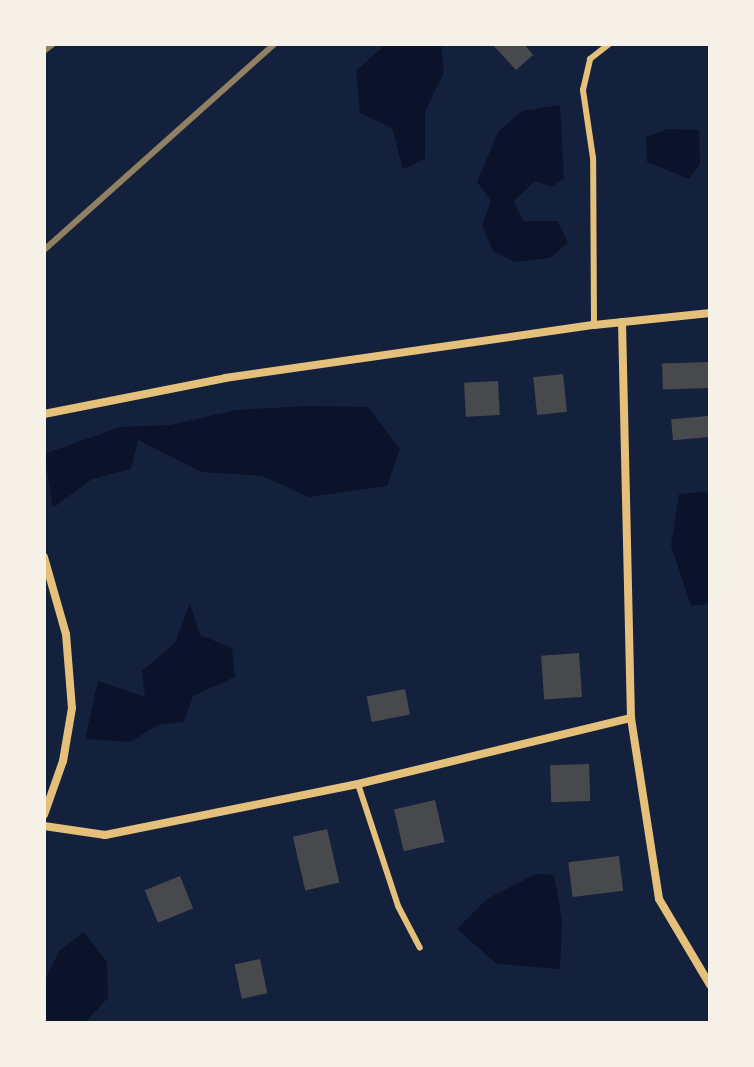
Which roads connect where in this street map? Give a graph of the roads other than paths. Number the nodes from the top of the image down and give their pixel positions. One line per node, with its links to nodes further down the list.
1 (609, 44): 4 (lane)
2 (710, 313): 3 (street)
3 (622, 322): 4 (street); 7 (street)
4 (594, 325): 5 (street)
5 (44, 414)
6 (44, 557): 9 (street)
7 (631, 718): 8 (street); 12 (street)
8 (358, 784): 10 (street); 11 (lane)
9 (44, 815)
10 (44, 826)
11 (420, 948)
12 (710, 985)

